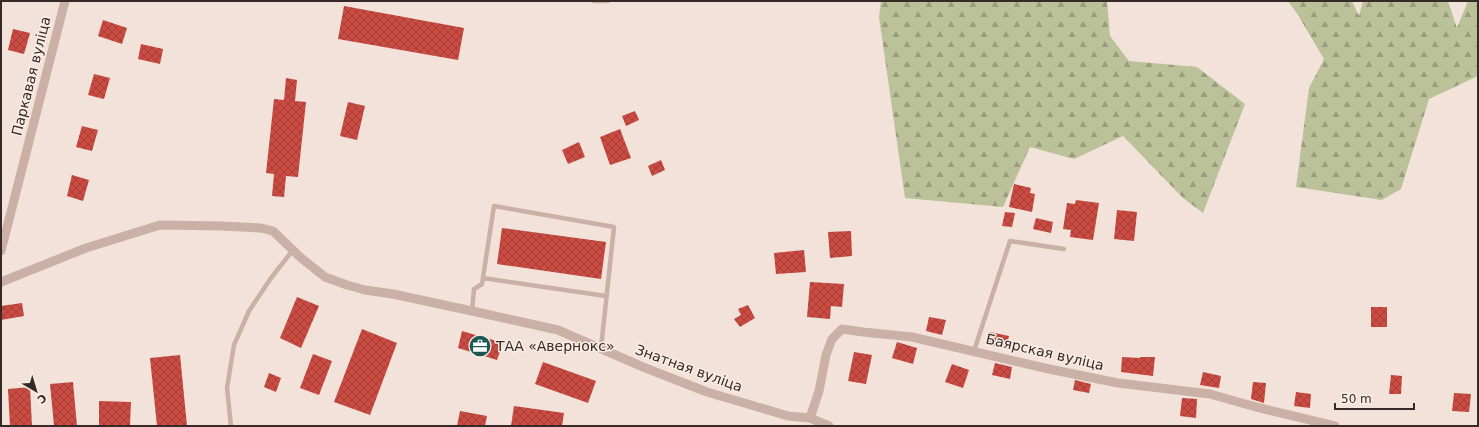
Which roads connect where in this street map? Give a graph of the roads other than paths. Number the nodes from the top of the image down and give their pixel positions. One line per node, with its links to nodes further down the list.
1 (65, 1): 6 (street, Паркавая вуліца)
2 (594, 1): 3 (lane)
3 (608, 1)
4 (1064, 249): 12 (lane)
5 (293, 250): 8 (street, Знатная вуліца); 10 (street, Знатная вуліца); 14 (lane)
6 (1, 251)
7 (483, 278): 9 (lane); 9 (lane); 10 (lane)
8 (1, 282)
9 (606, 296): 11 (lane)
10 (472, 311): 11 (street, Знатная вуліца)
11 (601, 348): 13 (street, Знатная вуліца)
12 (974, 351): 13 (street, Баярская вуліца); 16 (street, Баярская вуліца)
13 (810, 418): 15 (street, Знатная вуліца)
14 (231, 426)
15 (829, 426)
16 (1335, 426)

